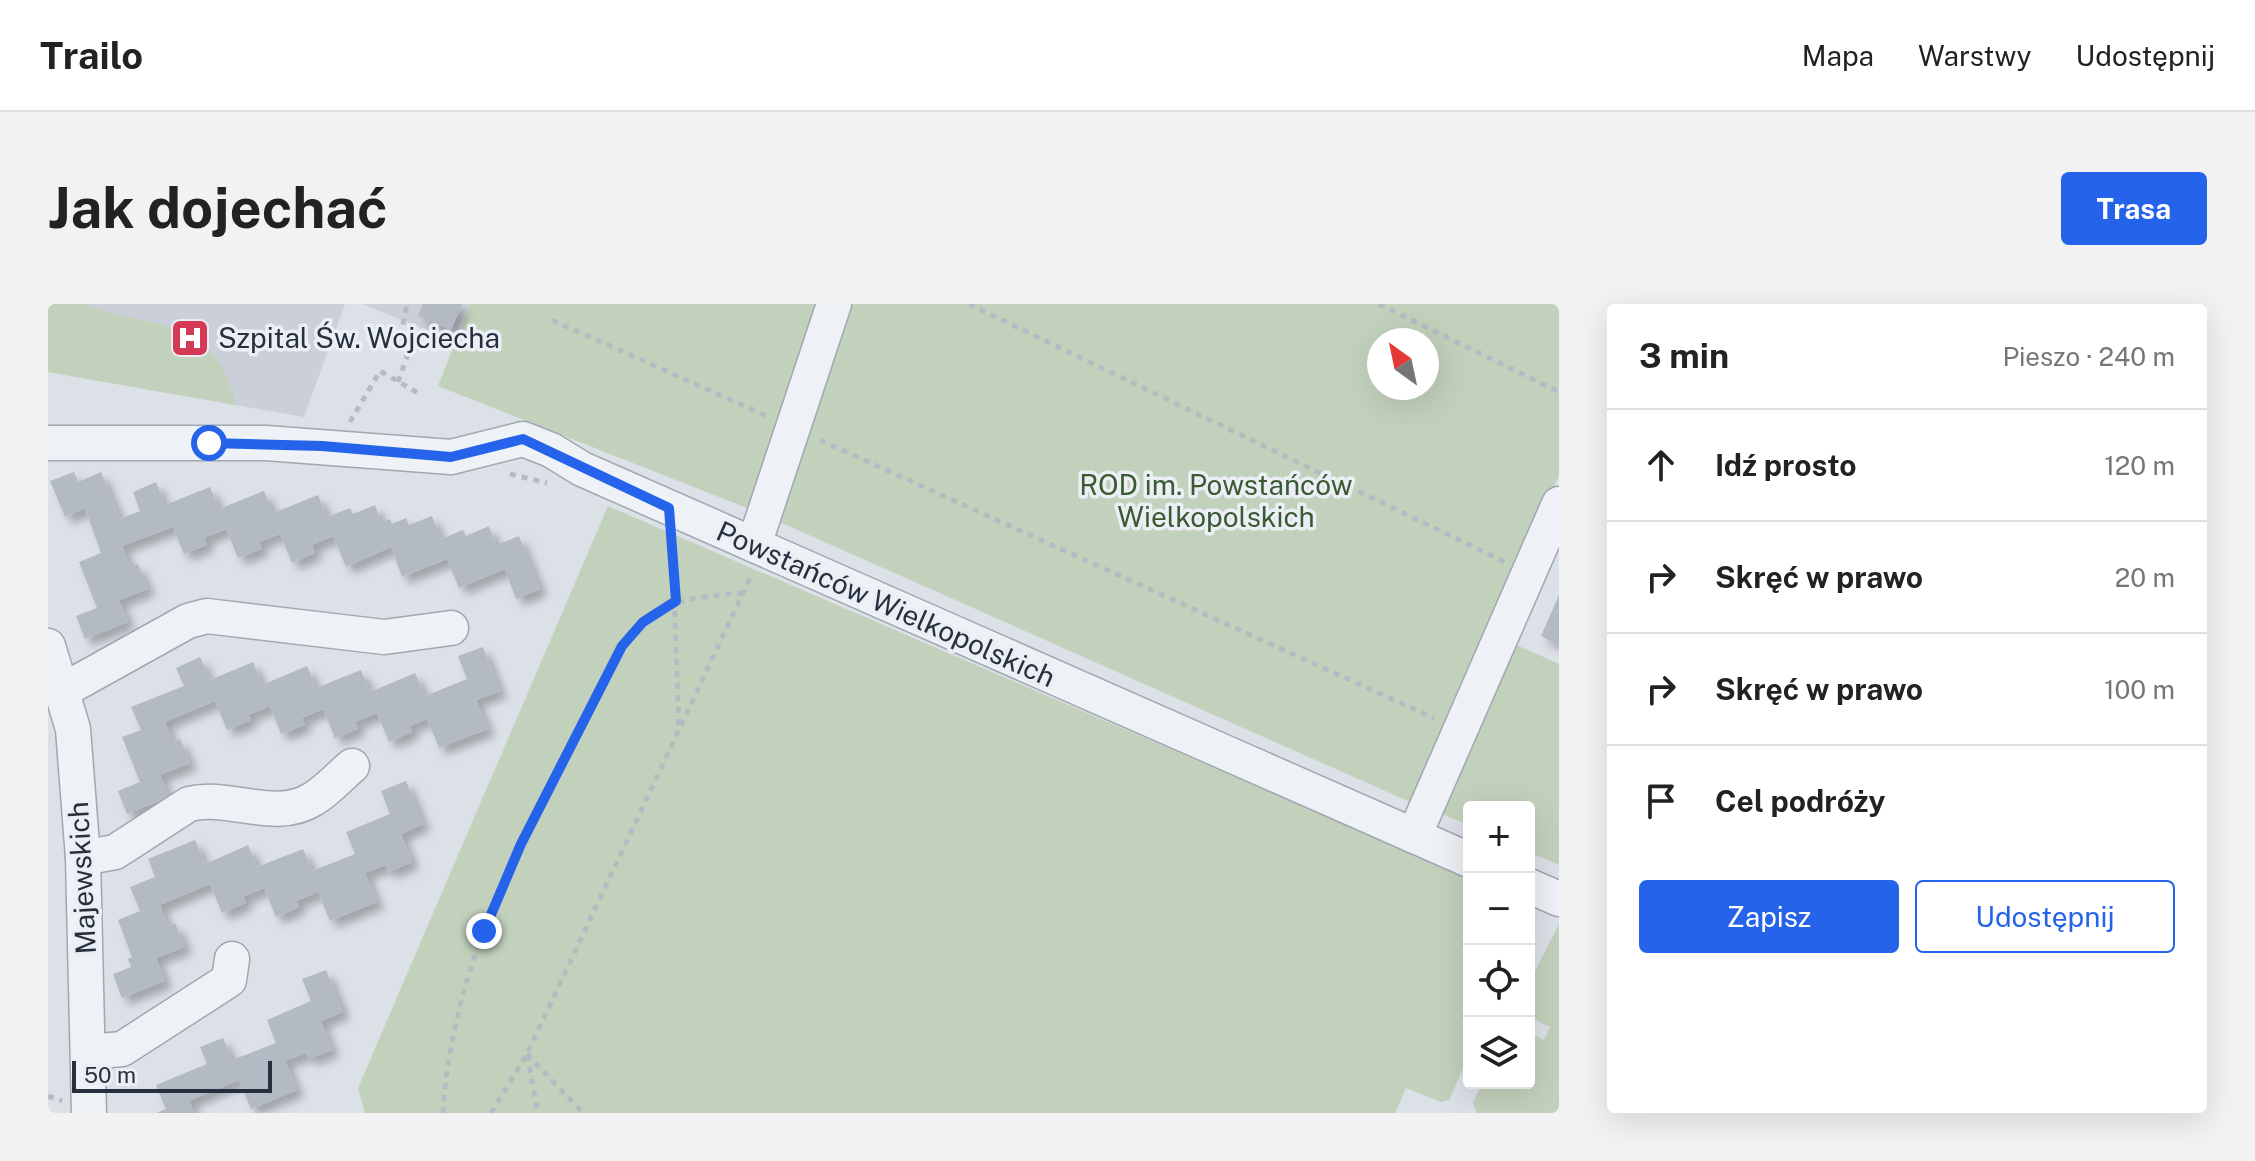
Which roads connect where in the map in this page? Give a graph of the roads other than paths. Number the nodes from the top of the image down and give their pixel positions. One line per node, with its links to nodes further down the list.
1 (834, 304): 4 (street)
2 (48, 443): 4 (street, Powstańców Wielkopolskich)
3 (1559, 504): 9 (street)
4 (758, 547): 9 (street, Powstańców Wielkopolskich)
5 (451, 628): 7 (street)
6 (48, 646): 7 (street, Majewskich)
7 (62, 691): 11 (street, Majewskich)
8 (352, 766): 11 (street)
9 (1414, 836): 10 (street, Powstańców Wielkopolskich)
10 (1463, 857)
11 (83, 858): 15 (street, Majewskich)
12 (1535, 889): 13 (street)
13 (1559, 899)
14 (232, 959): 15 (street)
15 (88, 1052): 16 (street, Majewskich)
16 (89, 1113)

